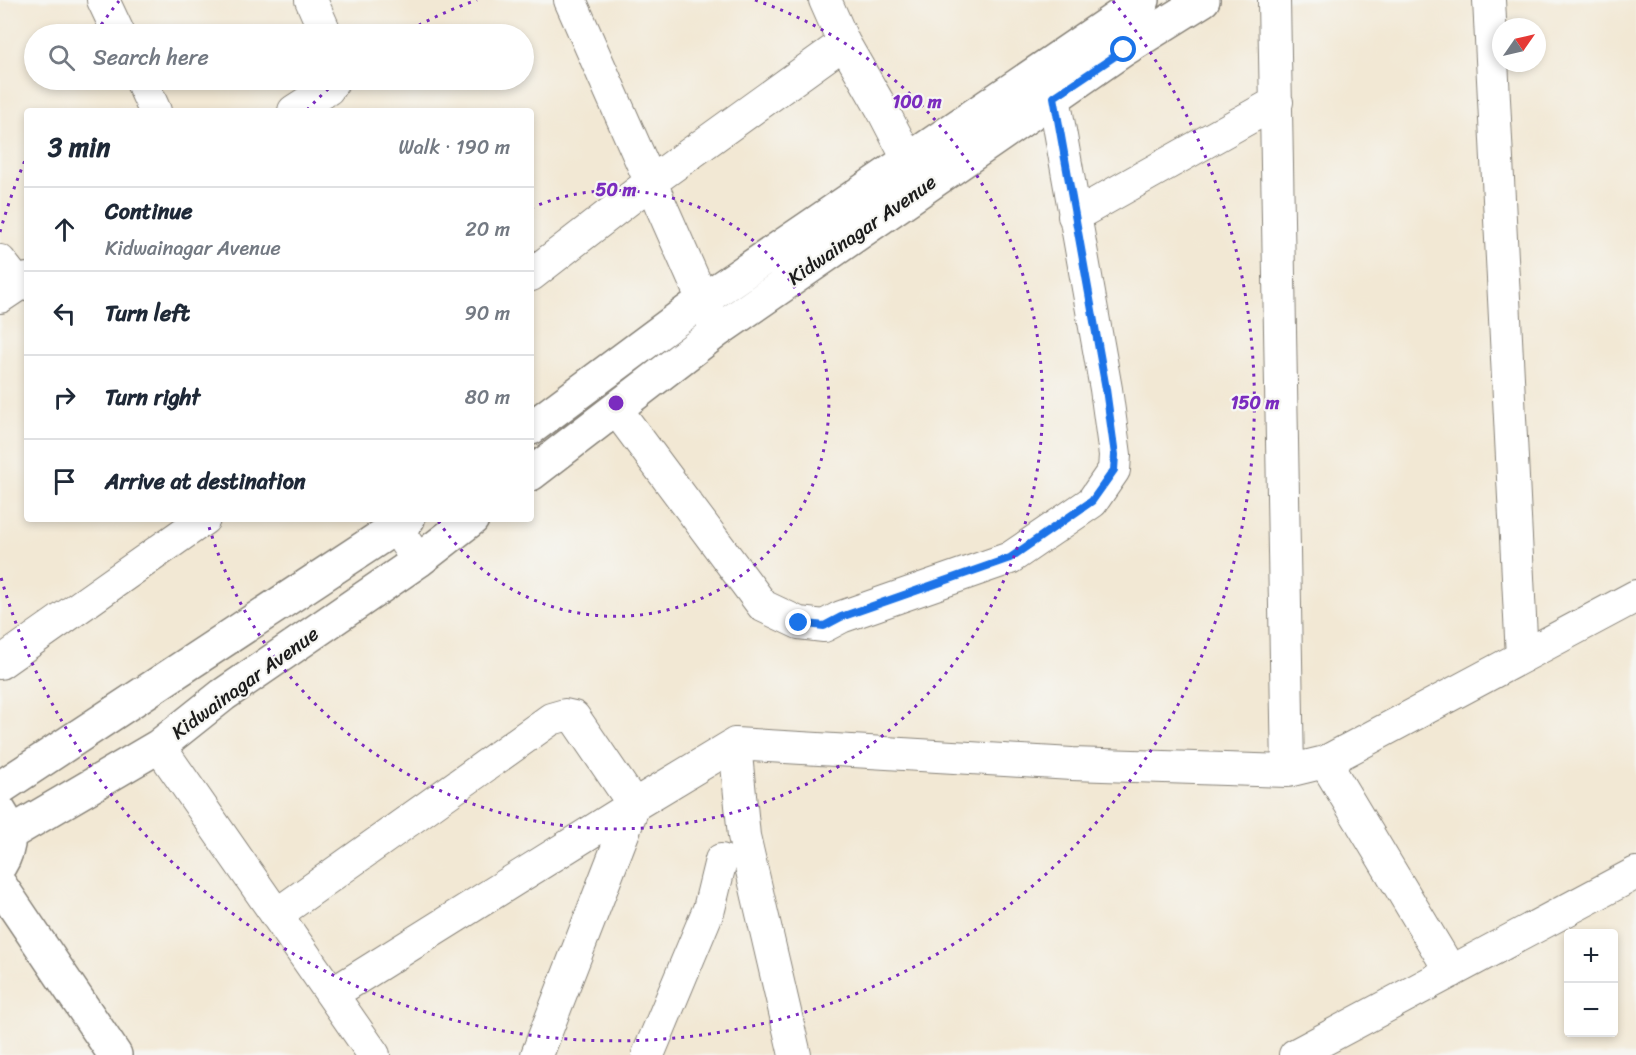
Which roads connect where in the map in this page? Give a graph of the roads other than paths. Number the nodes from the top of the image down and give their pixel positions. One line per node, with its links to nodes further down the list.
1 (103, 0): 10 (street)
2 (311, 0): 11 (street)
3 (570, 0): 20 (street)
4 (825, 0): 12 (street)
5 (1143, 0): 9 (main road, Kidwainagar Avenue)
6 (1203, 0): 9 (main road, Kidwainagar Avenue)
7 (1274, 0): 16 (street)
8 (1489, 0): 34 (street)
9 (1115, 22): 15 (main road, Kidwainagar Avenue); 19 (main road, Kidwainagar Avenue)
10 (115, 24)
11 (322, 24)
12 (844, 43): 19 (street); 20 (street)
13 (146, 90): 17 (street)
14 (326, 90): 18 (street)
15 (1054, 97): 21 (main road, Kidwainagar Avenue); 22 (street)
16 (1277, 102): 22 (street); 39 (street)
17 (154, 108)
18 (299, 108)
19 (908, 159): 21 (street); 24 (main road, Kidwainagar Avenue)
20 (651, 182): 23 (street); 24 (street)
21 (925, 186): 25 (main road, Kidwainagar Avenue)
22 (1074, 216): 26 (street)
23 (534, 273)
24 (703, 300): 25 (street); 27 (main road, Kidwainagar Avenue)
25 (717, 331): 26 (main road, Kidwainagar Avenue)
26 (616, 409): 28 (main road, Kidwainagar Avenue)
27 (534, 426)
28 (534, 472)
29 (200, 522): 35 (street)
30 (398, 522): 32 (street); 40 (main road)
31 (468, 522): 32 (main road, Kidwainagar Avenue)
32 (418, 561): 37 (main road, Kidwainagar Avenue)
33 (1636, 596): 34 (street)
34 (1522, 657): 38 (street)
35 (0, 663)
36 (735, 744): 39 (street); 41 (street); 53 (street)
37 (159, 746): 42 (main road, Kidwainagar Avenue); 46 (street)
38 (1325, 762): 39 (street); 47 (street)
39 (1288, 771)
40 (0, 788)
41 (634, 805): 46 (street); 48 (street); 51 (street)
42 (3, 837)
43 (721, 860): 52 (street)
44 (1636, 873): 47 (street)
45 (0, 885): 49 (main road)
46 (276, 915): 48 (street)
47 (1451, 972): 54 (street)
48 (332, 994): 50 (street)
49 (115, 1055)
50 (375, 1055)
51 (537, 1055)
52 (648, 1055)
53 (795, 1055)
54 (1295, 1055)

